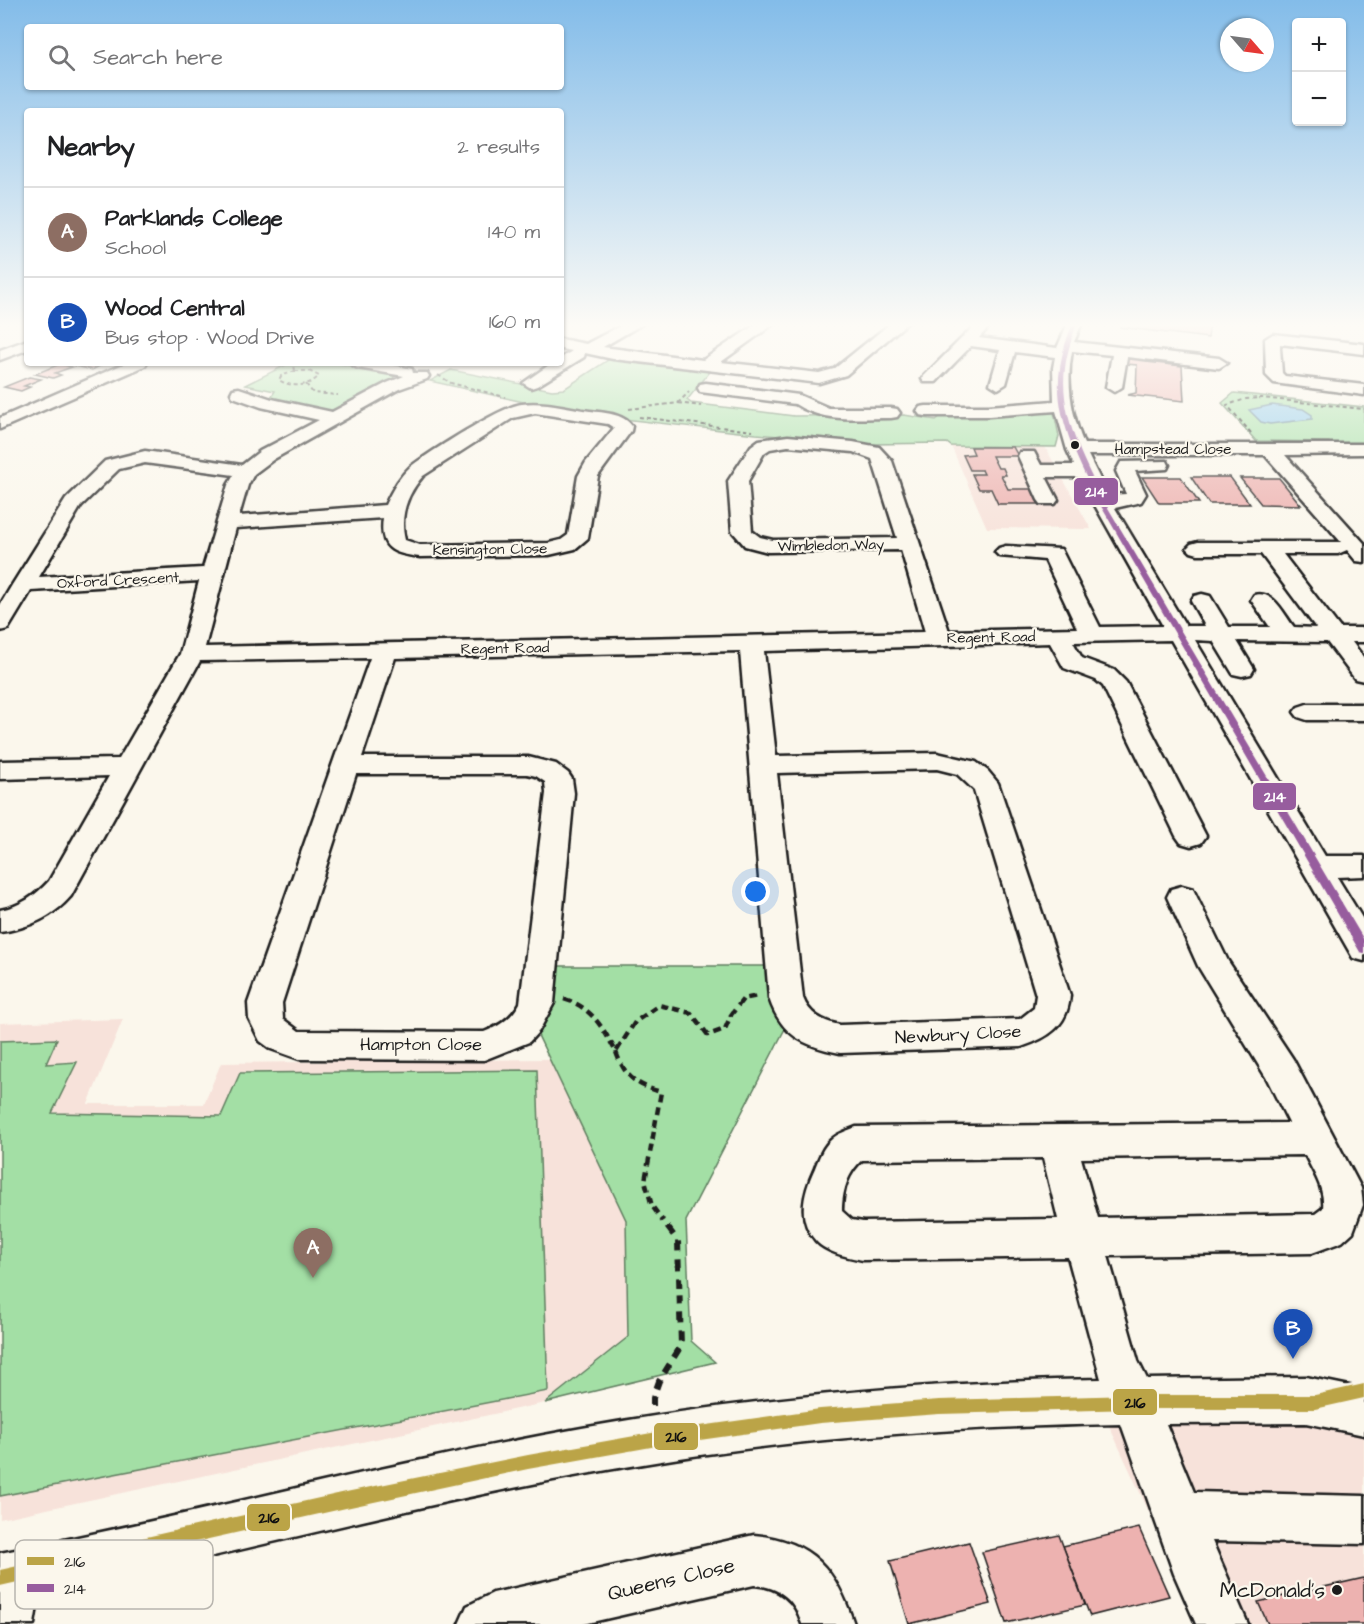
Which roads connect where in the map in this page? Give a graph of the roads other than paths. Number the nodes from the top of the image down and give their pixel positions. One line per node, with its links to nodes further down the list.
1 (57, 399): 10 (street)
2 (255, 399): 9 (street)
3 (366, 399): 9 (street)
4 (780, 399): 8 (street)
5 (1062, 399): 6 (street)
6 (1063, 405): 7 (street); 14 (street)
7 (926, 411)
8 (891, 413)
9 (335, 418): 17 (street)
10 (0, 424)
11 (1364, 448): 13 (street, Hampstead Close)
12 (1192, 449): 13 (street, Hampstead Close); 14 (street, Hampstead Close); 15 (street)
13 (1270, 449): 28 (street)
14 (1076, 450): 18 (street)
15 (1204, 466): 16 (street); 20 (street)
16 (1244, 466)
17 (246, 471): 22 (street); 30 (street, Oxford Crescent)
18 (1086, 471): 19 (street); 20 (street)
19 (1048, 500)
20 (1101, 501): 35 (street)
21 (392, 511): 21 (street, Kensington Close); 22 (street)
22 (227, 523): 29 (street)
23 (909, 544): 23 (street, Wimbledon Way); 41 (street, Wimbledon Way)
24 (1198, 548): 25 (street)
25 (1267, 548): 26 (street); 39 (street)
26 (1338, 548)
27 (1006, 552): 34 (street)
28 (1364, 555)
29 (212, 574): 30 (street, Oxford Crescent); 44 (street)
30 (23, 585): 33 (street, Oxford Crescent)
31 (1262, 600): 38 (street)
32 (1202, 601): 36 (street)
33 (0, 624)
34 (1091, 634): 35 (street, Regent Road); 37 (street, Regent Road)
35 (1180, 634): 36 (street, Regent Road); 55 (street)
36 (1222, 634): 38 (street, Regent Road); 45 (street)
37 (1057, 635): 41 (street, Regent Road); 53 (street)
38 (1288, 635): 39 (street, Regent Road)
39 (1334, 635): 40 (street, Regent Road); 46 (street)
40 (1364, 635)
41 (939, 638): 42 (street, Regent Road)
42 (752, 644): 43 (street, Regent Road); 49 (street, Newbury Close)
43 (385, 650): 44 (street, Regent Road); 50 (street, Hampton Close)
44 (192, 654): 51 (street)
45 (1242, 669)
46 (1364, 674)
47 (1307, 712): 48 (street)
48 (1364, 712)
49 (763, 765): 49 (street, Newbury Close)
50 (346, 766): 50 (street, Hampton Close)
51 (128, 767): 52 (street); 57 (street)
52 (0, 770)
53 (1191, 836)
54 (1364, 866): 55 (street)
55 (1316, 867): 58 (street)
56 (1182, 897): 59 (street)
57 (0, 921)
58 (1364, 949)
59 (1315, 1139): 60 (street); 61 (street)
60 (1057, 1141): 61 (street); 61 (street)
61 (1082, 1238): 63 (street)
62 (1364, 1391): 64 (street)
63 (1135, 1402): 64 (street); 66 (street); 68 (street)
64 (1315, 1402): 65 (street)
65 (1364, 1412)
66 (1179, 1516): 67 (street); 73 (street)
67 (1364, 1520)
68 (169, 1540)
69 (9, 1576): 70 (street)
70 (8, 1624)
71 (485, 1624): 72 (street, Queens Close)
72 (828, 1624)
73 (1222, 1624)

